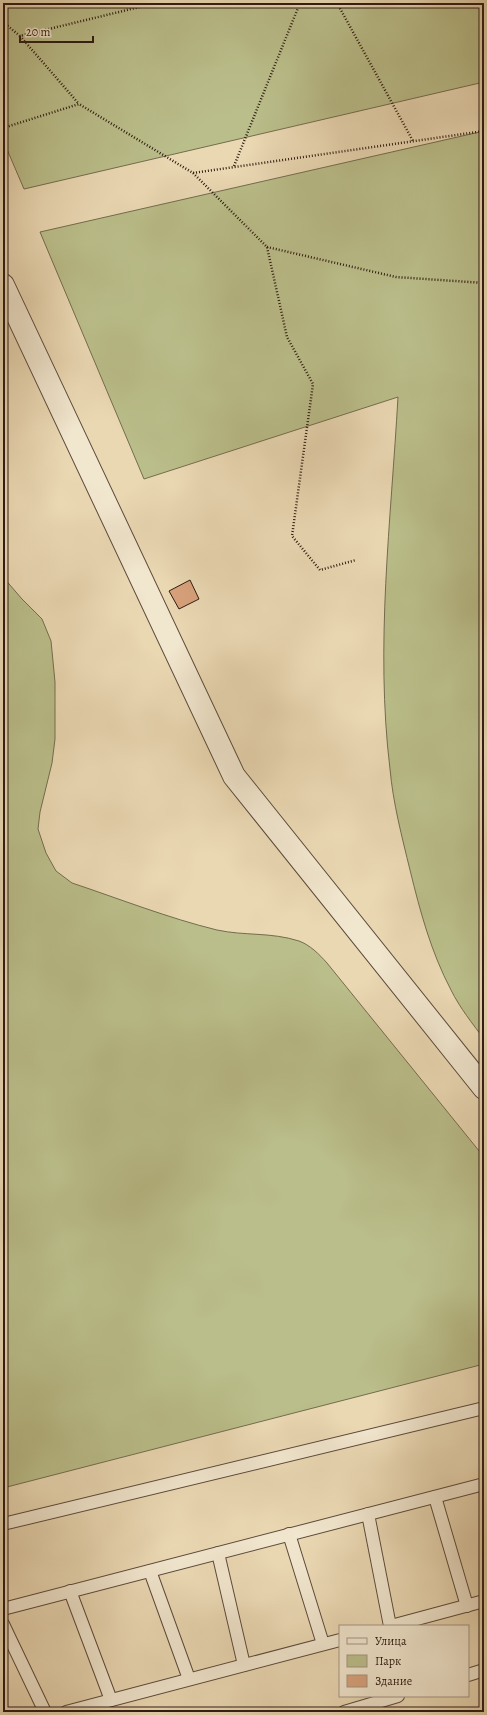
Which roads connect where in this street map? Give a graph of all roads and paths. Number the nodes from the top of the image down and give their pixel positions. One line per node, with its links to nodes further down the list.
1 (156, 3): 5 (path)
2 (300, 3): 10 (path)
3 (337, 3): 9 (path)
4 (3, 22): 5 (path)
5 (20, 36): 6 (path)
6 (79, 104): 7 (path); 11 (path)
7 (3, 128)
8 (484, 131): 9 (path)
9 (413, 141): 10 (path)
10 (234, 167): 11 (path)
11 (192, 173): 12 (path)
12 (267, 247): 13 (path); 15 (path)
13 (484, 283)
14 (3, 285): 16 (street)
15 (356, 560)
16 (484, 1088)
17 (484, 1408): 21 (lane)
18 (484, 1484): 19 (lane)
19 (435, 1497): 20 (lane); 27 (lane)
20 (368, 1514): 22 (lane); 30 (lane)
21 (3, 1524)
22 (289, 1534): 23 (lane); 33 (lane)
23 (218, 1553): 24 (lane); 34 (lane)
24 (150, 1570): 25 (lane); 37 (lane)
25 (70, 1591): 28 (lane); 39 (lane)
26 (484, 1601): 27 (lane)
27 (467, 1606): 31 (lane)
28 (3, 1609)
29 (3, 1624): 40 (lane)
30 (390, 1625)
31 (394, 1625)
32 (339, 1640): 33 (lane)
33 (323, 1644): 34 (lane)
34 (244, 1665): 37 (lane)
35 (484, 1670): 36 (lane)
36 (469, 1675)
37 (189, 1679): 39 (lane)
38 (395, 1697): 42 (lane)
39 (111, 1700): 41 (lane)
40 (45, 1712)
41 (66, 1712)
42 (344, 1712)

